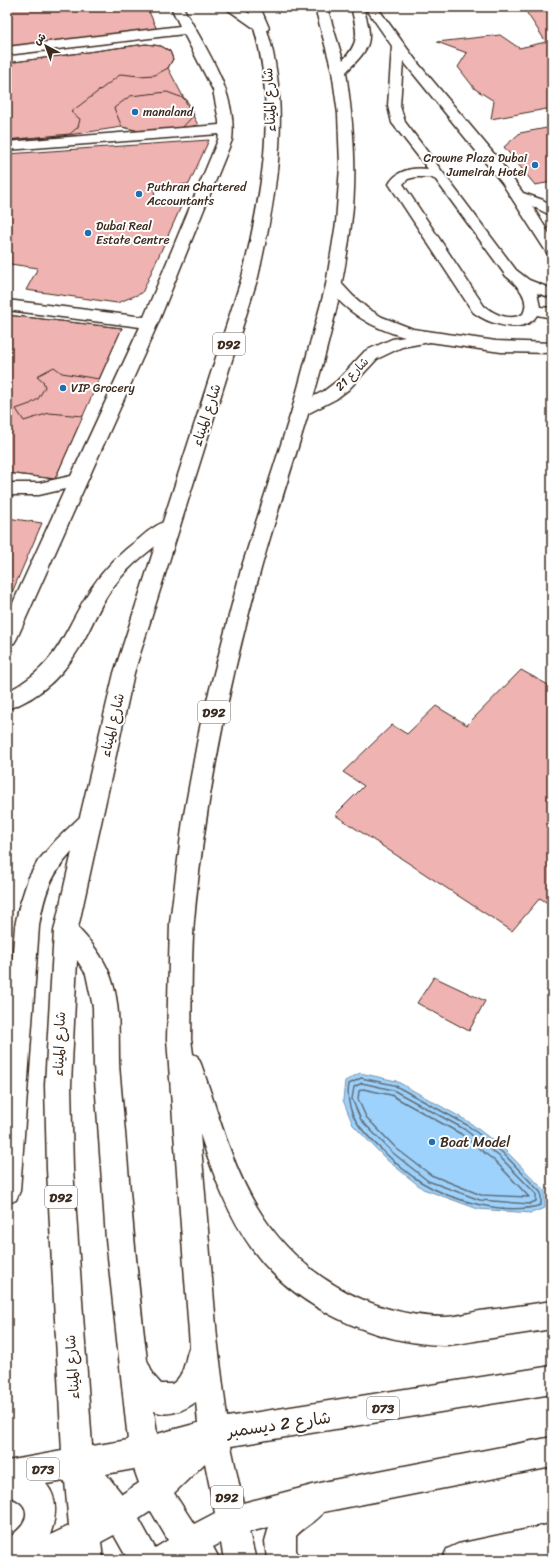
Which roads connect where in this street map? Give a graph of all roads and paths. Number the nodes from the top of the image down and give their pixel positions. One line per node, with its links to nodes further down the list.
1 (177, 7): 8 (main road)
2 (230, 7): 7 (main road)
3 (254, 7): 7 (main road, شارع الميناء / D92)
4 (321, 7): 11 (main road, D92)
5 (357, 7): 11 (main road)
6 (370, 7): 9 (lane)
7 (262, 28): 32 (main road, شارع الميناء / D92)
8 (189, 29): 10 (main road); 12 (main road)
9 (398, 46): 14 (lane); 15 (lane)
10 (7, 51)
11 (339, 71): 19 (main road, D92)
12 (227, 129): 13 (main road); 24 (main road)
13 (7, 146)
14 (441, 177): 18 (lane); 22 (lane)
15 (518, 196): 16 (lane); 17 (lane)
16 (552, 212)
17 (552, 250)
18 (524, 283): 20 (lane); 22 (lane)
19 (334, 285): 25 (main road, شارع 21); 29 (main road, D92)
20 (552, 294)
21 (7, 306): 24 (main road)
22 (532, 310): 23 (lane)
23 (552, 313)
24 (150, 322): 30 (main road)
25 (429, 338): 26 (main road, شارع 21); 29 (main road, شارع 21)
26 (505, 347): 27 (main road, شارع 21); 28 (main road, شارع 21)
27 (552, 348)
28 (552, 360)
29 (301, 410): 37 (main road, D92)
30 (80, 480): 31 (main road); 33 (main road)
31 (7, 489)
32 (170, 526): 34 (main road); 35 (main road, شارع الميناء / D92)
33 (7, 638)
34 (7, 701)
35 (89, 823): 36 (main road, شارع الميناء / D92); 38 (main road)
36 (66, 931): 41 (main road); 46 (main road, شارع الميناء / D92)
37 (179, 1039): 39 (main road); 40 (main road, D92)
38 (7, 1191)
39 (552, 1315)
40 (203, 1338): 41 (main road); 43 (main road, D92)
41 (132, 1353): 44 (main road)
42 (552, 1380): 43 (main road, شارع 2 ديسمبر / D73)
43 (214, 1434): 44 (main road, شارع 2 ديسمبر / D73); 49 (main road); 52 (main road, D92)
44 (145, 1452): 46 (main road, شارع 2 ديسمبر / D73); 49 (main road)
45 (552, 1452): 50 (main road)
46 (78, 1462): 47 (main road, شارع 2 ديسمبر / D73); 51 (main road); 54 (main road, D92)
47 (7, 1476)
48 (7, 1481): 56 (main road)
49 (156, 1488): 51 (main road); 55 (main road)
50 (328, 1496): 52 (main road); 61 (main road)
51 (119, 1514): 54 (main road); 58 (main road)
52 (232, 1521): 55 (main road); 60 (main road, D92)
53 (552, 1539): 62 (main road)
54 (86, 1548): 57 (main road)
55 (196, 1552): 59 (main road)
56 (8, 1560)
57 (27, 1560)
58 (145, 1560)
59 (165, 1560)
60 (240, 1560)
61 (284, 1560)
62 (458, 1560)

